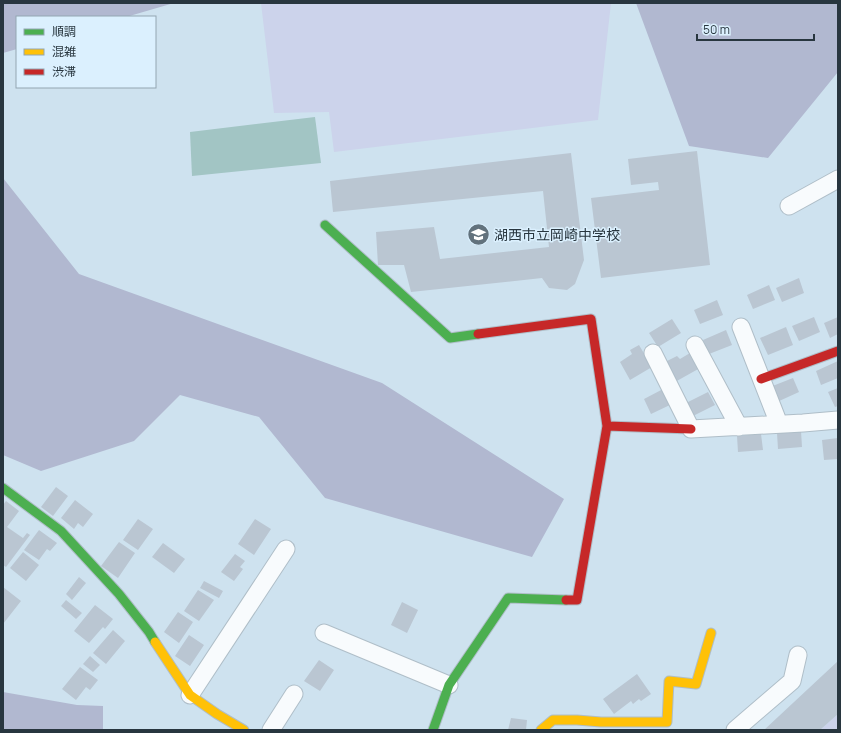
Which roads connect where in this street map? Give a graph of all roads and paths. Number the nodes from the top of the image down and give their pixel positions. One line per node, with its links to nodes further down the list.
1 (838, 179): 2 (street)
2 (789, 206)
3 (325, 225): 11 (street)
4 (741, 327): 8 (street)
5 (695, 345): 12 (street)
6 (838, 351): 8 (street)
7 (653, 353): 13 (street)
8 (761, 379): 10 (street)
9 (838, 420): 10 (street)
10 (779, 424): 12 (street)
11 (607, 426): 13 (street); 19 (street)
12 (739, 427): 13 (street)
13 (691, 429)
14 (4, 491): 21 (street)
15 (286, 549): 21 (street)
16 (711, 633): 23 (street)
17 (324, 634): 19 (street)
18 (798, 655): 28 (street)
19 (449, 685): 26 (street)
20 (294, 694): 25 (street)
21 (190, 695): 24 (street)
22 (642, 726): 23 (street); 27 (street)
23 (666, 726)
24 (236, 728)
25 (271, 730)
26 (434, 730)
27 (541, 730)
28 (735, 730)

